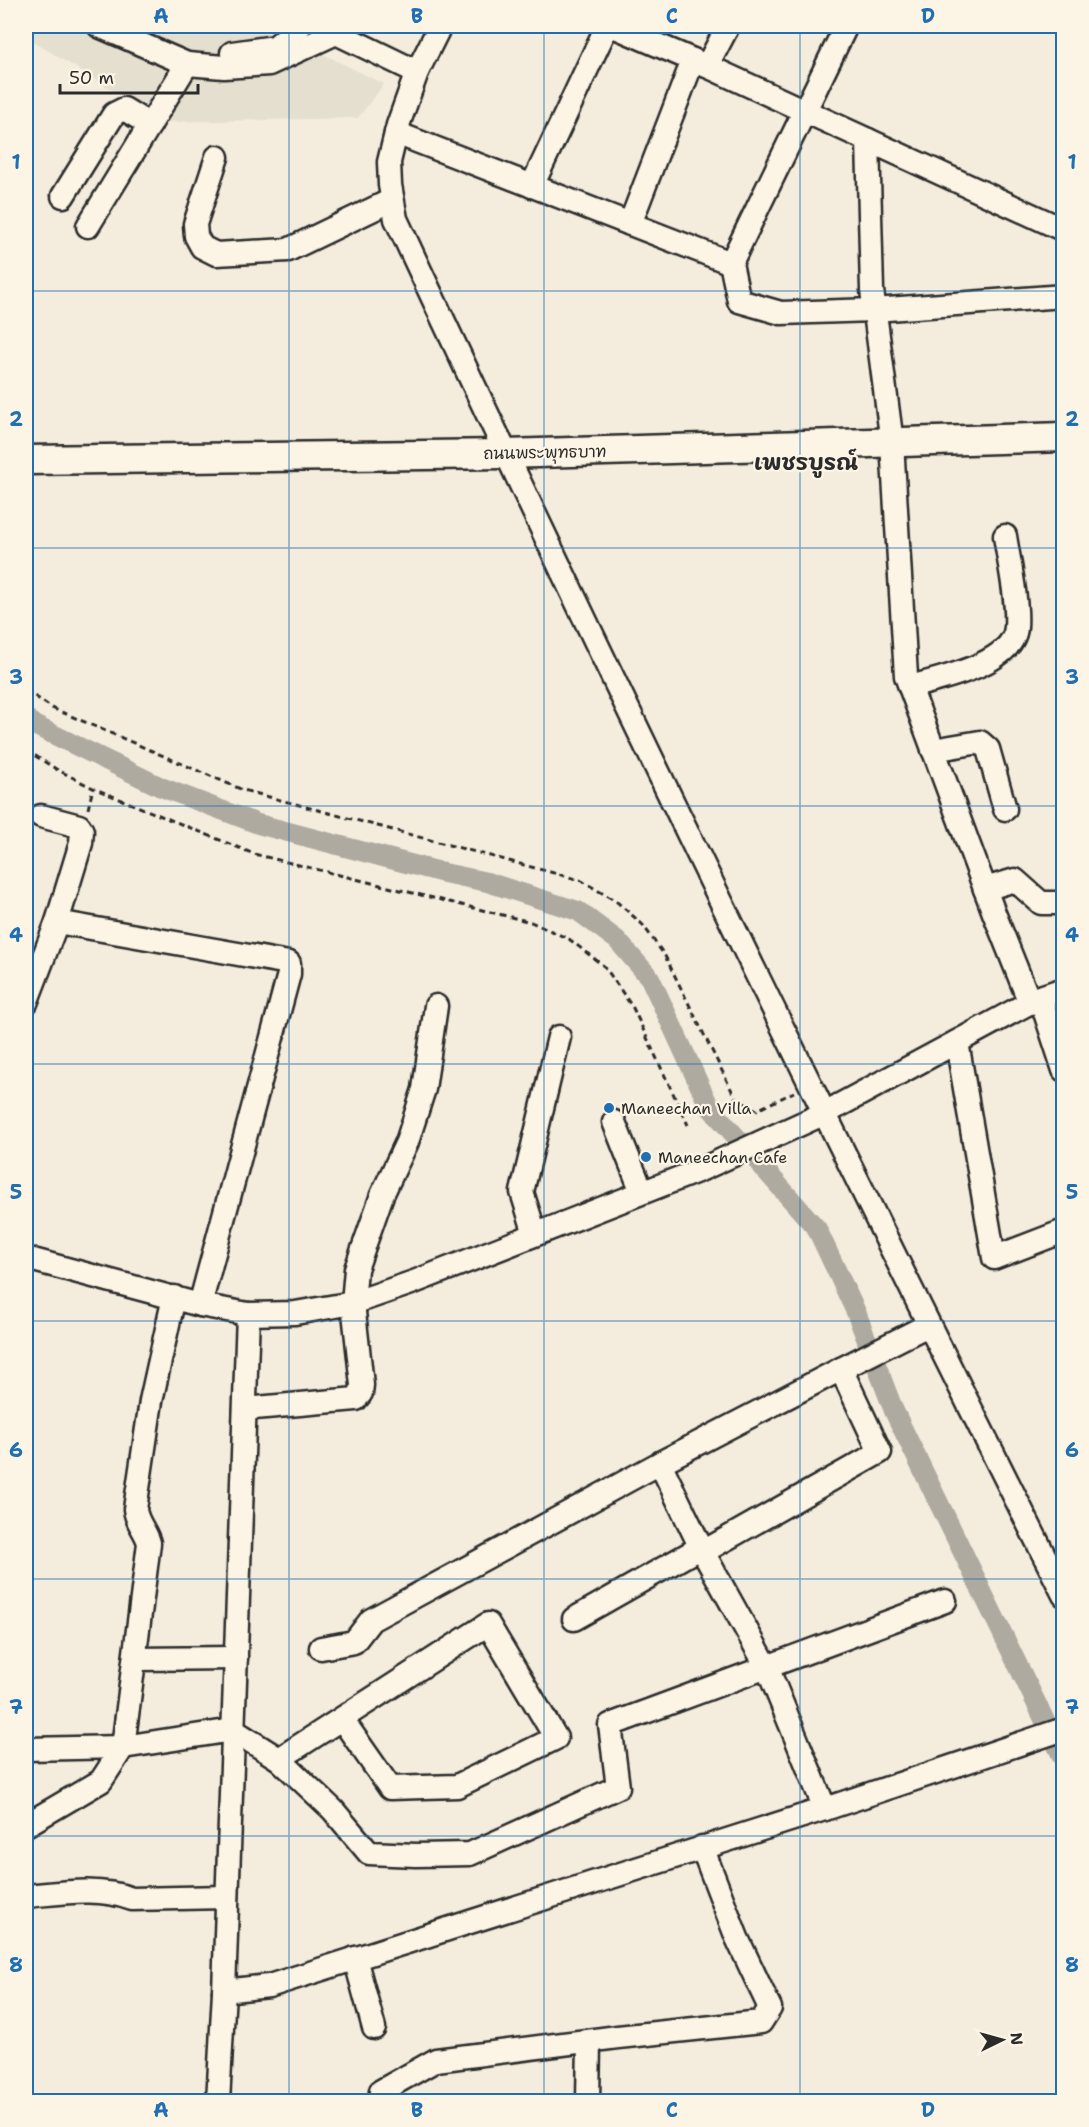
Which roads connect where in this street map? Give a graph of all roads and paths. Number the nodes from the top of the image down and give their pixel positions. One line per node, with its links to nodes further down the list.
1 (99, 26): 11 (street)
2 (123, 26): 3 (street)
3 (300, 26)
4 (440, 26): 12 (street)
5 (607, 26): 18 (street)
6 (613, 26): 10 (street)
7 (728, 26): 10 (street)
8 (846, 26): 13 (street)
9 (328, 29): 11 (street); 12 (street)
10 (700, 63): 13 (street); 21 (street)
11 (187, 64): 14 (street)
12 (417, 72): 15 (street)
13 (805, 111): 16 (street); 24 (street)
14 (150, 125): 19 (street); 22 (street)
15 (396, 133): 18 (street); 20 (street)
16 (868, 140): 23 (street); 26 (street)
17 (218, 157): 20 (street)
18 (532, 186): 21 (street)
19 (63, 196)
20 (392, 200): 29 (street)
21 (630, 224): 24 (street)
22 (88, 226)
23 (1064, 230)
24 (731, 263): 26 (street)
25 (1064, 296): 26 (street)
26 (874, 310): 28 (street)
27 (1064, 437): 28 (main road, ถนนพระพุทธบาท)
28 (891, 443): 29 (main road, ถนนพระพุทธบาท); 32 (street)
29 (505, 454): 30 (main road, ถนนพระพุทธบาท); 48 (street)
30 (26, 460)
31 (1005, 536): 32 (street)
32 (910, 687): 35 (street)
33 (26, 690): 48 (path)
34 (26, 750): 51 (path)
35 (933, 750): 36 (street); 38 (street)
36 (1005, 809)
37 (41, 816): 40 (street)
38 (985, 889): 39 (street); 42 (street)
39 (1064, 903)
40 (57, 922): 43 (street); 58 (street)
41 (1064, 989): 42 (street)
42 (1035, 1000): 46 (street); 47 (street)
43 (26, 1003)
44 (436, 1006): 57 (street)
45 (559, 1037): 54 (street)
46 (957, 1042): 49 (street); 53 (street)
47 (1064, 1070)
48 (810, 1083): 49 (street)
49 (825, 1113): 52 (street); 60 (street)
50 (614, 1122): 52 (street)
51 (688, 1125)
52 (642, 1192): 54 (street)
53 (1064, 1232)
54 (535, 1234): 57 (street)
55 (26, 1258): 56 (street)
56 (174, 1298): 58 (street); 70 (street)
57 (353, 1303): 59 (street); 62 (street)
58 (200, 1305): 59 (street)
59 (248, 1314): 62 (street)
60 (922, 1329): 61 (street); 65 (street)
61 (845, 1367): 63 (street); 64 (street)
62 (245, 1409): 69 (street)
63 (660, 1463): 64 (street); 68 (street)
64 (702, 1550): 67 (street); 71 (street)
65 (1064, 1595)
66 (945, 1601): 71 (street)
67 (574, 1619)
68 (321, 1648)
69 (236, 1658): 70 (street); 74 (street)
70 (135, 1659): 75 (street)
71 (767, 1667): 77 (street); 78 (street)
72 (342, 1719): 72 (street); 77 (street)
73 (1064, 1729): 78 (street)
74 (233, 1730): 75 (street); 77 (street); 82 (street)
75 (123, 1747): 76 (street); 79 (street)
76 (26, 1749)
77 (279, 1759)
78 (825, 1809): 80 (street)
79 (26, 1825)
80 (702, 1848): 83 (street); 86 (street)
81 (26, 1896): 82 (street)
82 (227, 1897): 84 (street)
83 (355, 1958): 84 (street); 85 (street)
84 (224, 1991): 87 (street)
85 (374, 2028)
86 (589, 2041): 88 (street); 89 (street)
87 (218, 2102)
88 (380, 2102)
89 (588, 2102)

